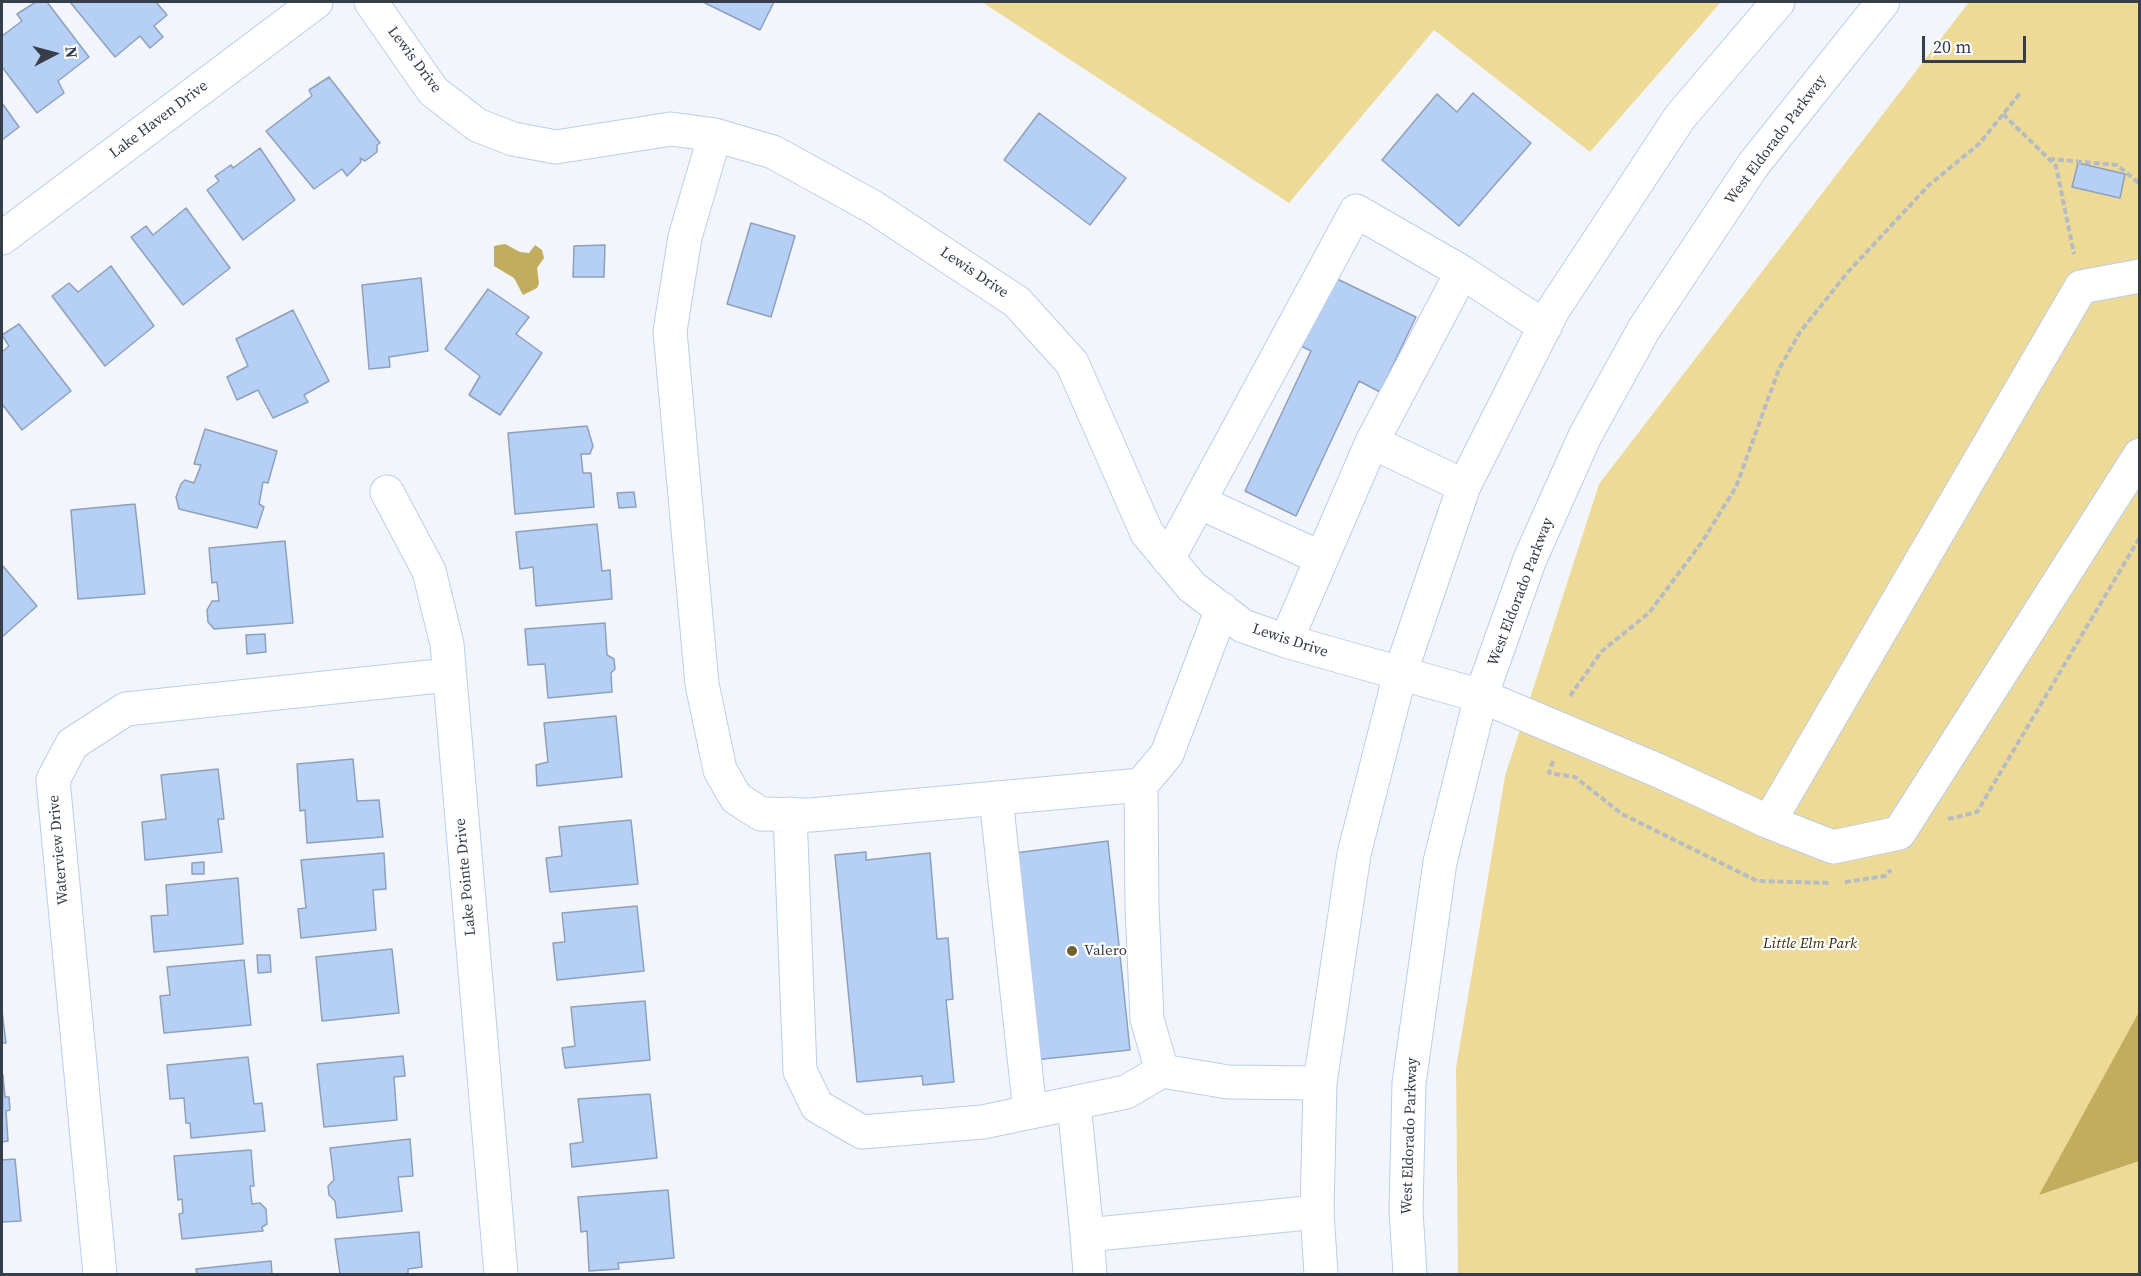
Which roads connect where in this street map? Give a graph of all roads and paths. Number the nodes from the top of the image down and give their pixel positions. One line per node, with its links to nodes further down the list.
1 (316, 2): 10 (street, Lake Haven Drive)
2 (371, 2): 7 (street, Lewis Drive)
3 (1778, 2): 14 (street)
4 (1883, 2): 27 (street, West Eldorado Parkway)
5 (2021, 92): 6 (path)
6 (2003, 114): 8 (path); 28 (path)
7 (715, 135): 22 (street, Lewis Drive); 31 (street)
8 (2049, 159): 9 (path); 13 (path)
9 (2139, 184)
10 (2, 238)
11 (1461, 272): 14 (street); 15 (street); 19 (street)
12 (2139, 276): 13 (street)
13 (2081, 287): 33 (street)
14 (1545, 327): 17 (street)
15 (1372, 442): 17 (street); 21 (street)
16 (2139, 455): 33 (street, Lewis Drive)
17 (1464, 486): 25 (street)
18 (387, 492): 26 (street, Lake Pointe Drive)
19 (1199, 501): 21 (street); 22 (street)
20 (2139, 537): 32 (path)
21 (1321, 558): 24 (street)
22 (1168, 559): 23 (street, Lewis Drive)
23 (1222, 609): 24 (street, Lewis Drive); 29 (street)
24 (1286, 641): 25 (street, Lewis Drive)
25 (1400, 674): 27 (street, Lewis Drive); 36 (street)
26 (448, 675): 41 (street, Waterview Drive); 42 (street, Lake Pointe Drive)
27 (1481, 696): 28 (street, Lewis Drive); 45 (street, West Eldorado Parkway)
28 (1561, 730): 33 (street, Lewis Drive); 34 (path)
29 (1141, 785): 30 (street); 35 (street)
30 (996, 798): 31 (street); 38 (street)
31 (790, 814): 38 (street)
32 (1940, 821)
33 (1769, 822)
34 (1899, 863)
35 (1162, 1071): 36 (street); 37 (street)
36 (1320, 1083): 39 (street)
37 (1074, 1103): 38 (street); 40 (street)
38 (1030, 1112)
39 (1317, 1212): 40 (street); 44 (street)
40 (1088, 1234): 43 (street)
41 (99, 1275)
42 (501, 1275)
43 (1090, 1275)
44 (1321, 1275)
45 (1410, 1275)

